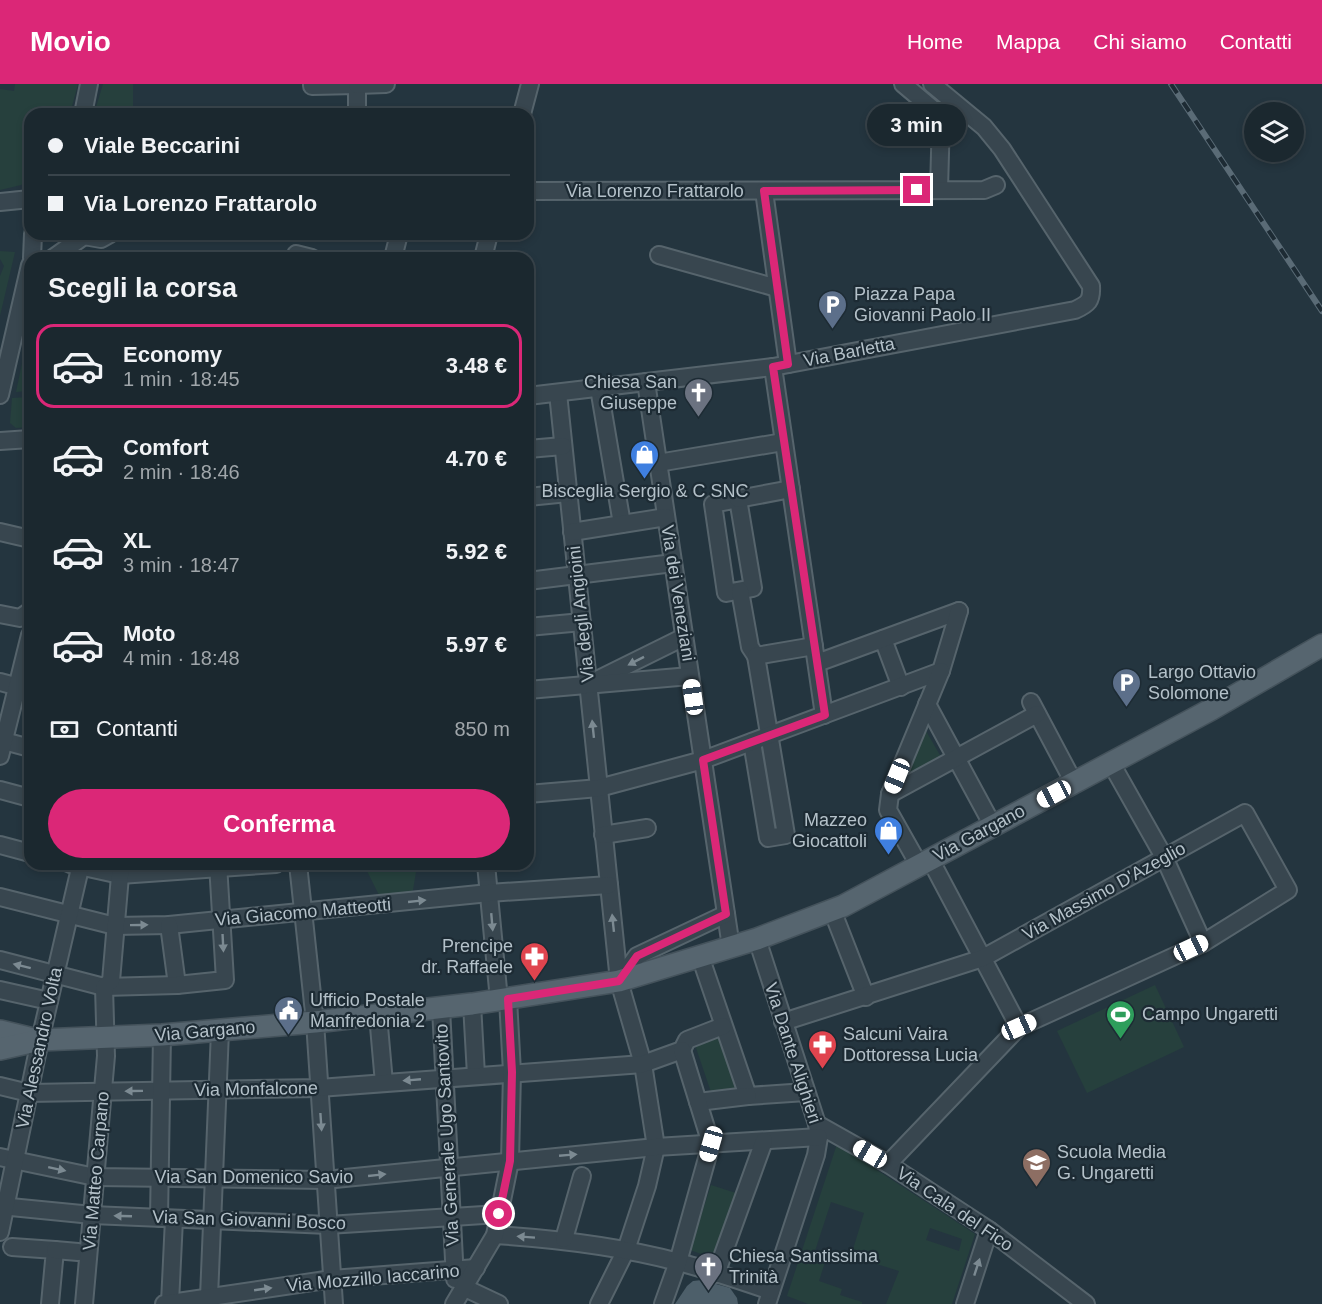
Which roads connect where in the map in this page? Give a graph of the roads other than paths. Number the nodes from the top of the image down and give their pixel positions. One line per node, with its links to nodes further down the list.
1 (89, 84): 8 (street)
2 (312, 84): 7 (street)
3 (386, 84): 7 (street)
4 (530, 84): 10 (street)
5 (903, 84): 12 (street)
6 (932, 84): 24 (street, Via Barletta)
7 (357, 85): 9 (street)
8 (84, 108)
9 (357, 108)
10 (524, 108)
11 (996, 185): 12 (street, Via Lorenzo Frattarolo)
12 (939, 190): 14 (street, Via Lorenzo Frattarolo)
13 (534, 191): 14 (street, Via Lorenzo Frattarolo)
14 (764, 191): 23 (street)
15 (24, 200): 16 (street)
16 (0, 202)
17 (41, 240): 19 (street)
18 (78, 240): 20 (street)
19 (32, 252)
20 (61, 252)
21 (659, 255): 23 (street)
22 (24, 288): 28 (street)
23 (777, 288): 24 (street)
24 (781, 365): 25 (street, Via Barletta); 32 (street)
25 (646, 382): 26 (street, Via Barletta); 35 (street, Via dei Veneziani)
26 (599, 388): 27 (street, Via Barletta); 41 (street)
27 (558, 393): 29 (street, Via Barletta); 33 (street, Via degli Angioini)
28 (0, 395)
29 (534, 395)
30 (24, 439): 31 (street)
31 (0, 441)
32 (783, 442): 35 (street); 36 (street)
33 (563, 446): 34 (street); 37 (street, Via degli Angioini)
34 (534, 448)
35 (658, 464): 40 (street, Via dei Veneziani)
36 (791, 489): 39 (street); 55 (street)
37 (568, 493): 38 (street); 43 (street, Via degli Angioini)
38 (534, 496)
39 (738, 499): 48 (street); 48 (street)
40 (666, 517): 41 (street); 45 (street, Via dei Veneziani)
41 (622, 524): 43 (street)
42 (0, 532): 44 (street)
43 (572, 532): 46 (street, Via degli Angioini)
44 (24, 538)
45 (673, 563): 46 (street); 53 (street, Via dei Veneziani)
46 (577, 576): 47 (street); 51 (street, Via degli Angioini)
47 (534, 580)
48 (740, 591): 57 (street)
49 (0, 614): 50 (street)
50 (24, 615)
51 (582, 622): 52 (street); 62 (street, Via degli Angioini)
52 (534, 626)
53 (684, 637): 60 (street, Via dei Veneziani); 62 (street, one-way to 62)
54 (883, 639): 58 (street); 59 (street); 63 (street)
55 (814, 645): 57 (street); 58 (street)
56 (1322, 645): 74 (main road, Via Gargano)
57 (756, 656): 68 (street)
58 (817, 663): 67 (street)
59 (941, 671): 63 (street); 66 (street)
60 (690, 676): 62 (street); 73 (street, Via dei Veneziani)
61 (0, 682): 64 (street)
62 (588, 685): 65 (street); 76 (street, Via degli Angioini, one-way to 62)
63 (901, 687): 67 (street)
64 (24, 688): 70 (street)
65 (534, 690)
66 (927, 704): 72 (street); 79 (street)
67 (825, 715): 68 (street)
68 (770, 735): 69 (street); 69 (street)
69 (753, 741): 73 (street)
70 (1, 746): 71 (street)
71 (24, 748)
72 (956, 758): 75 (street); 79 (street); 81 (street)
73 (703, 760): 76 (street); 98 (street, Via dei Veneziani)
74 (1111, 763): 75 (main road, Via Gargano); 86 (street)
75 (1074, 783): 81 (main road, Via Gargano)
76 (599, 788): 78 (street); 83 (street, Via degli Angioini)
77 (0, 790): 80 (street)
78 (534, 793)
79 (890, 794): 87 (street)
80 (24, 796)
81 (993, 825): 87 (main road, Via Gargano)
82 (647, 828): 83 (street)
83 (603, 835): 93 (street, Via degli Angioini)
84 (0, 845): 85 (street)
85 (24, 851)
86 (1164, 857): 104 (street); 104 (street, Via Massimo D'Azeglio); 107 (street, Via Massimo D'Azeglio)
87 (925, 862): 96 (main road, Via Gargano); 107 (street)
88 (76, 870): 99 (street, Via Alessandro Volta)
89 (120, 870): 102 (street, Via Matteo Carpano)
90 (218, 870): 100 (street)
91 (299, 870): 97 (street)
92 (487, 870): 94 (street)
93 (609, 885): 94 (street, Via Giacomo Matteotti); 110 (street, Via degli Angioini, one-way to 93)
94 (489, 893): 97 (street, Via Giacomo Matteotti, one-way to 94); 115 (street, one-way to 115)
95 (0, 897): 99 (street, Via Giacomo Matteotti)
96 (832, 910): 103 (main road, Via Gargano); 114 (street)
97 (303, 912): 100 (street, Via Giacomo Matteotti); 120 (street)
98 (726, 914): 105 (street, Via dei Veneziani); 110 (street)
99 (69, 915): 102 (street, Via Giacomo Matteotti); 109 (street, Via Alessandro Volta)
100 (221, 919): 101 (street, Via Giacomo Matteotti); 111 (street, one-way to 111)
101 (170, 925): 102 (street, Via Giacomo Matteotti, one-way to 101); 111 (street)
102 (116, 926): 112 (street, Via Matteo Carpano)
103 (757, 939): 105 (main road, Via Gargano); 121 (street, Via Dante Alighieri)
104 (1203, 943): 123 (street)
105 (730, 947): 106 (main road, Via Gargano)
106 (700, 956): 110 (main road, Via Gargano); 122 (street)
107 (983, 958): 114 (street, Via Massimo D'Azeglio); 123 (street)
108 (0, 960): 109 (street, one-way to 108)
109 (55, 974): 112 (street); 116 (street, Via Alessandro Volta)
110 (619, 981): 115 (main road, Via Gargano); 131 (street, Via degli Angioini)
111 (177, 985): 112 (street)
112 (104, 987): 127 (street, Via Matteo Carpano)
113 (0, 990): 116 (street)
114 (866, 998): 121 (street, Via Massimo D'Azeglio)
115 (503, 1000): 117 (main road, Via Gargano); 132 (street)
116 (49, 1001): 128 (street, Via Alessandro Volta)
117 (472, 1004): 118 (main road, Via Gargano); 133 (street)
118 (441, 1008): 119 (main road, Via Gargano); 134 (street, Via Generale Ugo Santovito)
119 (378, 1015): 120 (main road, Via Gargano); 135 (street)
120 (315, 1022): 125 (main road, Via Gargano); 137 (street)
121 (783, 1022): 141 (street, Via Dante Alighieri)
122 (723, 1026): 130 (street, Via Monfalcone); 143 (street)
123 (1019, 1027): 151 (street)
124 (0, 1031): 128 (main road)
125 (220, 1031): 126 (main road, Via Gargano); 139 (street)
126 (162, 1035): 127 (main road, Via Gargano); 138 (street)
127 (104, 1038): 128 (main road, Via Gargano); 140 (street, Via Matteo Carpano)
128 (40, 1040): 129 (main road); 142 (street, Via Alessandro Volta)
129 (0, 1049)
130 (682, 1050): 131 (street, Via Monfalcone); 144 (street)
131 (643, 1064): 132 (street, Via Monfalcone); 148 (street, Via degli Angioini)
132 (512, 1072): 133 (street, Via Monfalcone); 150 (street)
133 (476, 1075): 134 (street, Via Monfalcone)
134 (446, 1077): 135 (street, Via Monfalcone, one-way to 135); 152 (street, Via Generale Ugo Santovito)
135 (384, 1083): 137 (street, Via Monfalcone)
136 (0, 1086): 142 (street, Via Monfalcone)
137 (319, 1088): 139 (street, Via Monfalcone); 157 (street, one-way to 157)
138 (161, 1090): 139 (street, Via Monfalcone); 140 (street, Via Monfalcone, one-way to 140); 155 (street)
139 (218, 1090): 156 (street)
140 (103, 1092): 142 (street, Via Monfalcone); 154 (street, Via Matteo Carpano)
141 (806, 1092): 143 (street); 145 (street, Via Dante Alighieri)
142 (29, 1093): 149 (street, Via Alessandro Volta)
143 (748, 1096): 144 (street)
144 (698, 1102): 147 (street)
145 (818, 1131): 146 (street, Via San Domenico Savio); 151 (street, Via Cala del Fico); 180 (street, Via Dante Alighieri)
146 (764, 1141): 147 (street, Via San Domenico Savio); 176 (street)
147 (711, 1144): 148 (street, Via San Domenico Savio); 173 (street)
148 (656, 1147): 150 (street, Via San Domenico Savio, one-way to 148); 171 (street)
149 (7, 1159): 154 (street, Via San Domenico Savio, one-way to 154); 158 (street, Via Alessandro Volta)
150 (510, 1161): 152 (street, Via San Domenico Savio); 159 (street)
151 (888, 1164): 165 (street, Via Cala del Fico)
152 (450, 1167): 157 (street, Via San Domenico Savio, one-way to 152); 161 (street, Via Generale Ugo Santovito)
153 (582, 1176): 168 (street)
154 (95, 1177): 155 (street, Via San Domenico Savio); 160 (street, Via Matteo Carpano)
155 (160, 1178): 156 (street, Via San Domenico Savio); 162 (street)
156 (214, 1179): 157 (street, Via San Domenico Savio); 163 (street)
157 (325, 1180): 164 (street)
158 (3, 1206): 160 (street, Via San Giovanni Bosco); 166 (street, Via Alessandro Volta)
159 (499, 1214): 161 (street, Via San Giovanni Bosco); 167 (street)
160 (92, 1215): 162 (street, Via San Giovanni Bosco, one-way to 160); 182 (street, Via Matteo Carpano)
161 (451, 1217): 164 (street, Via San Giovanni Bosco); 175 (street, Via Generale Ugo Santovito)
162 (166, 1218): 163 (street, Via San Giovanni Bosco); 183 (street)
163 (213, 1220): 164 (street, Via San Giovanni Bosco); 178 (street)
164 (328, 1225): 177 (street)
165 (989, 1230): 188 (street, one-way to 165); 189 (street, Via Cala del Fico)
166 (0, 1232)
167 (495, 1235): 168 (street, one-way to 167); 174 (street)
168 (564, 1239): 171 (street)
169 (12, 1247): 170 (street)
170 (56, 1250): 172 (street); 181 (street)
171 (626, 1250): 173 (street); 186 (street)
172 (78, 1252)
173 (678, 1262): 176 (street); 187 (street)
174 (476, 1268): 175 (street, Via Mozzillo Iaccarino); 179 (street)
175 (454, 1270): 177 (street, Via Mozzillo Iaccarino); 179 (street, Via Generale Ugo Santovito)
176 (716, 1274): 180 (street)
177 (332, 1279): 178 (street, Via Mozzillo Iaccarino, one-way to 177); 184 (street)
178 (209, 1297): 183 (street, Via Mozzillo Iaccarino)
179 (458, 1297): 185 (street)
180 (769, 1298)
181 (50, 1304)
182 (84, 1304)
183 (167, 1304)
184 (334, 1304)
185 (499, 1304)
186 (599, 1304)
187 (663, 1304)
188 (965, 1304)
189 (1086, 1304)

